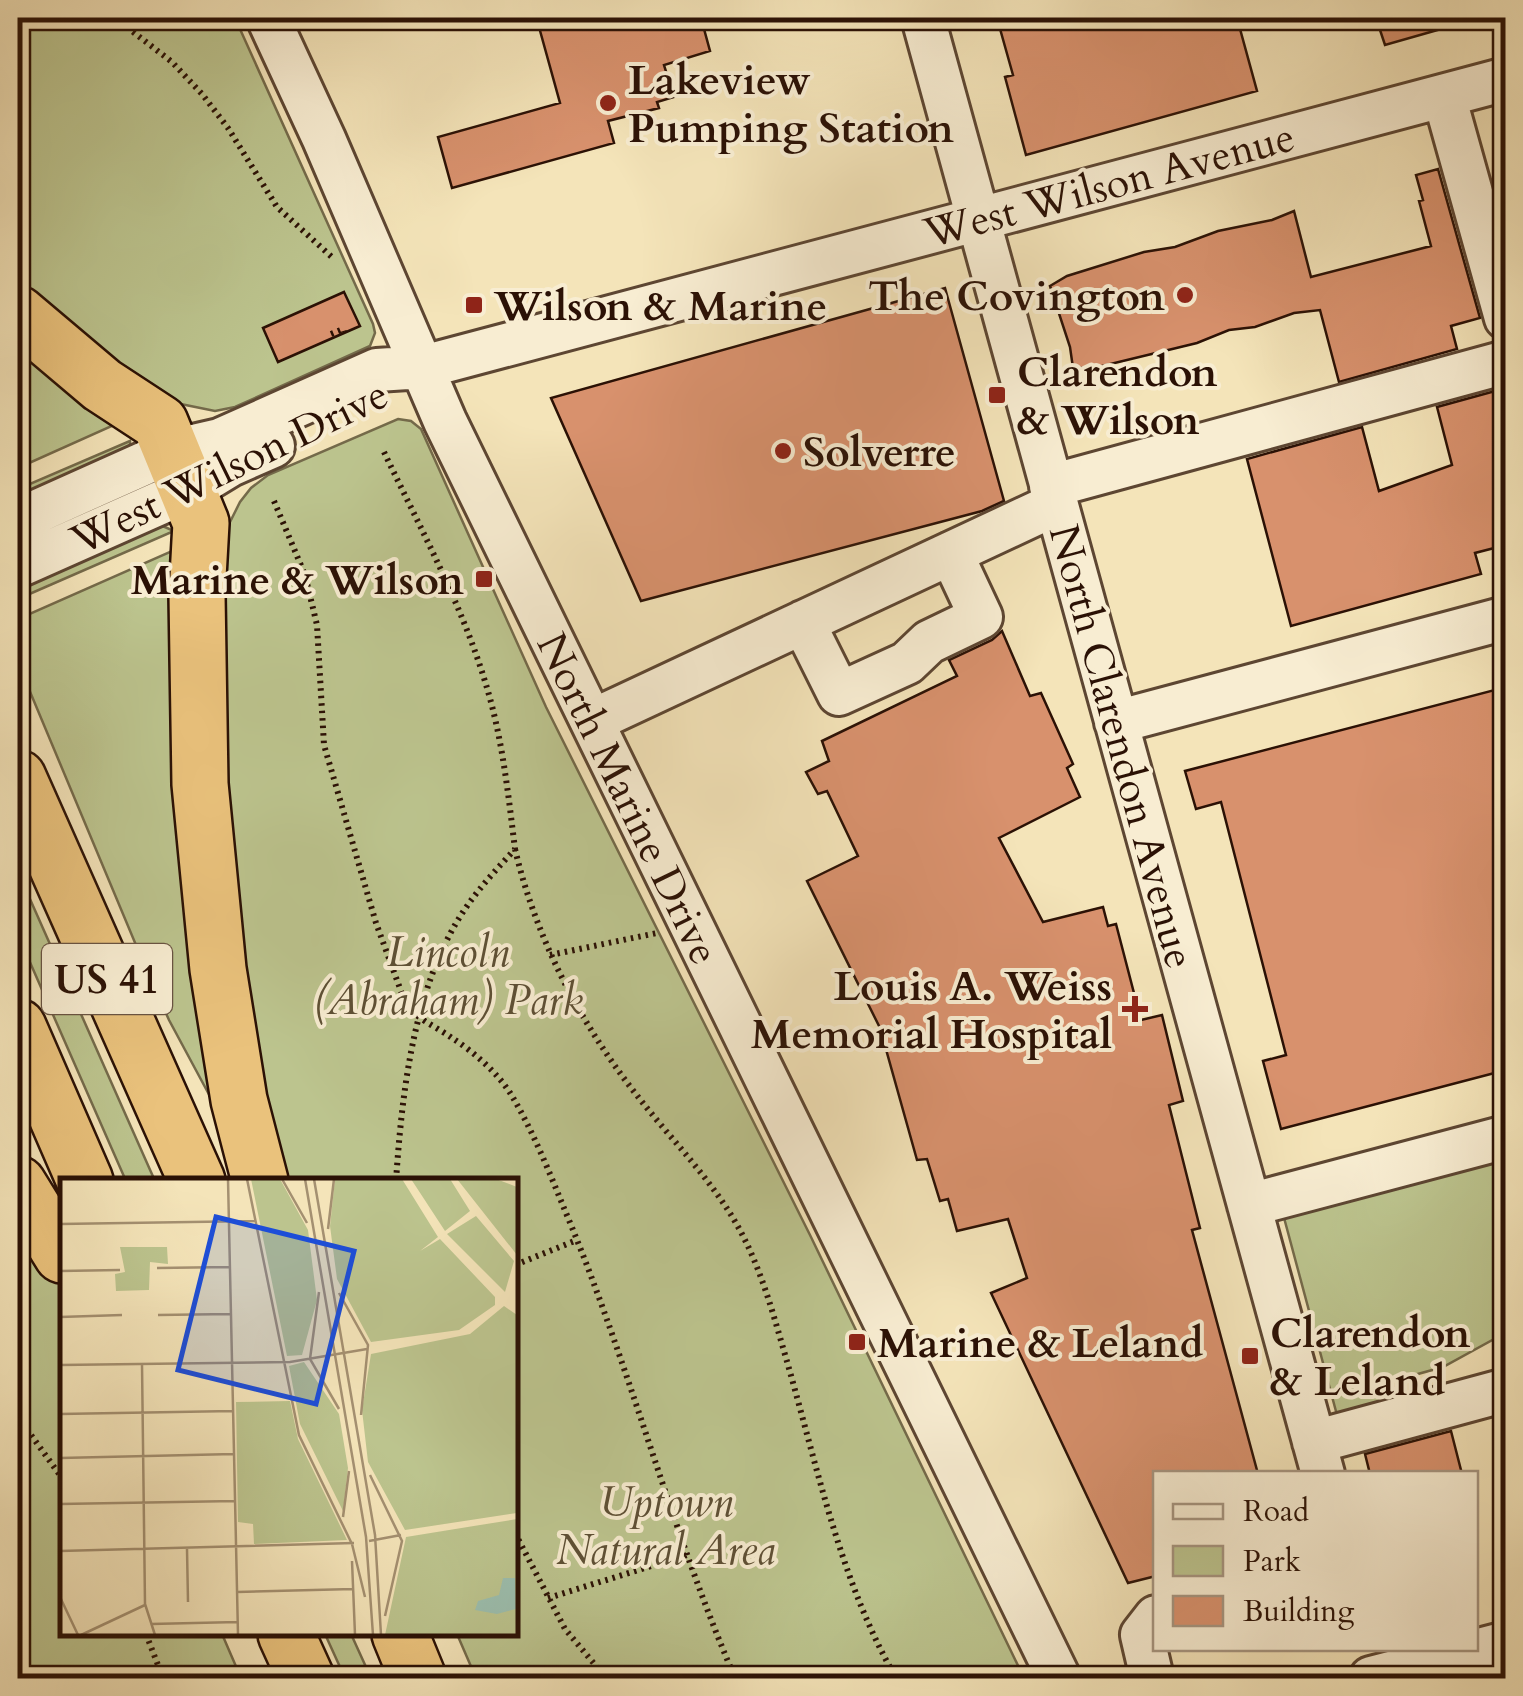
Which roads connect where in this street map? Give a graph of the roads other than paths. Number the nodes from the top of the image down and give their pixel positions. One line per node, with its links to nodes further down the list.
1 (268, 18): 9 (street, North Marine Drive)
2 (923, 18): 5 (street, North Clarendon Avenue)
3 (1506, 79): 4 (street, West Wilson Avenue)
4 (1444, 96): 5 (street, West Wilson Avenue); 7 (street)
5 (978, 219): 9 (street, West Wilson Avenue); 11 (street, North Clarendon Avenue)
6 (18, 314): 10 (highway)
7 (1506, 318)
8 (1506, 362): 11 (street)
9 (423, 366): 10 (street, West Wilson Drive); 17 (street, North Marine Drive)
10 (181, 470): 12 (street, West Wilson Drive); 14 (street, West Wilson Drive); 24 (highway)
11 (1054, 495): 13 (street); 18 (street, North Clarendon Avenue)
12 (18, 520)
13 (951, 553): 16 (street); 16 (street)
14 (18, 566)
15 (1506, 618): 18 (street)
16 (803, 622): 17 (street)
17 (592, 721): 37 (street, North Marine Drive)
18 (1116, 722): 26 (street, North Clarendon Avenue)
19 (18, 778): 23 (highway, US 41)
20 (18, 1027): 22 (highway, US 41)
21 (1506, 1137): 26 (street)
22 (85, 1178)
23 (197, 1178)
24 (259, 1178)
25 (18, 1184): 27 (highway)
26 (1249, 1205): 29 (street, North Clarendon Avenue)
27 (60, 1252)
28 (1506, 1390): 29 (street)
29 (1319, 1458)
30 (1153, 1621): 38 (street)
31 (401, 1636): 36 (highway)
32 (1506, 1643): 33 (street)
33 (1478, 1649)
34 (1467, 1651): 35 (street)
35 (1375, 1670)
36 (418, 1678)
37 (1059, 1678)
38 (1152, 1678)

